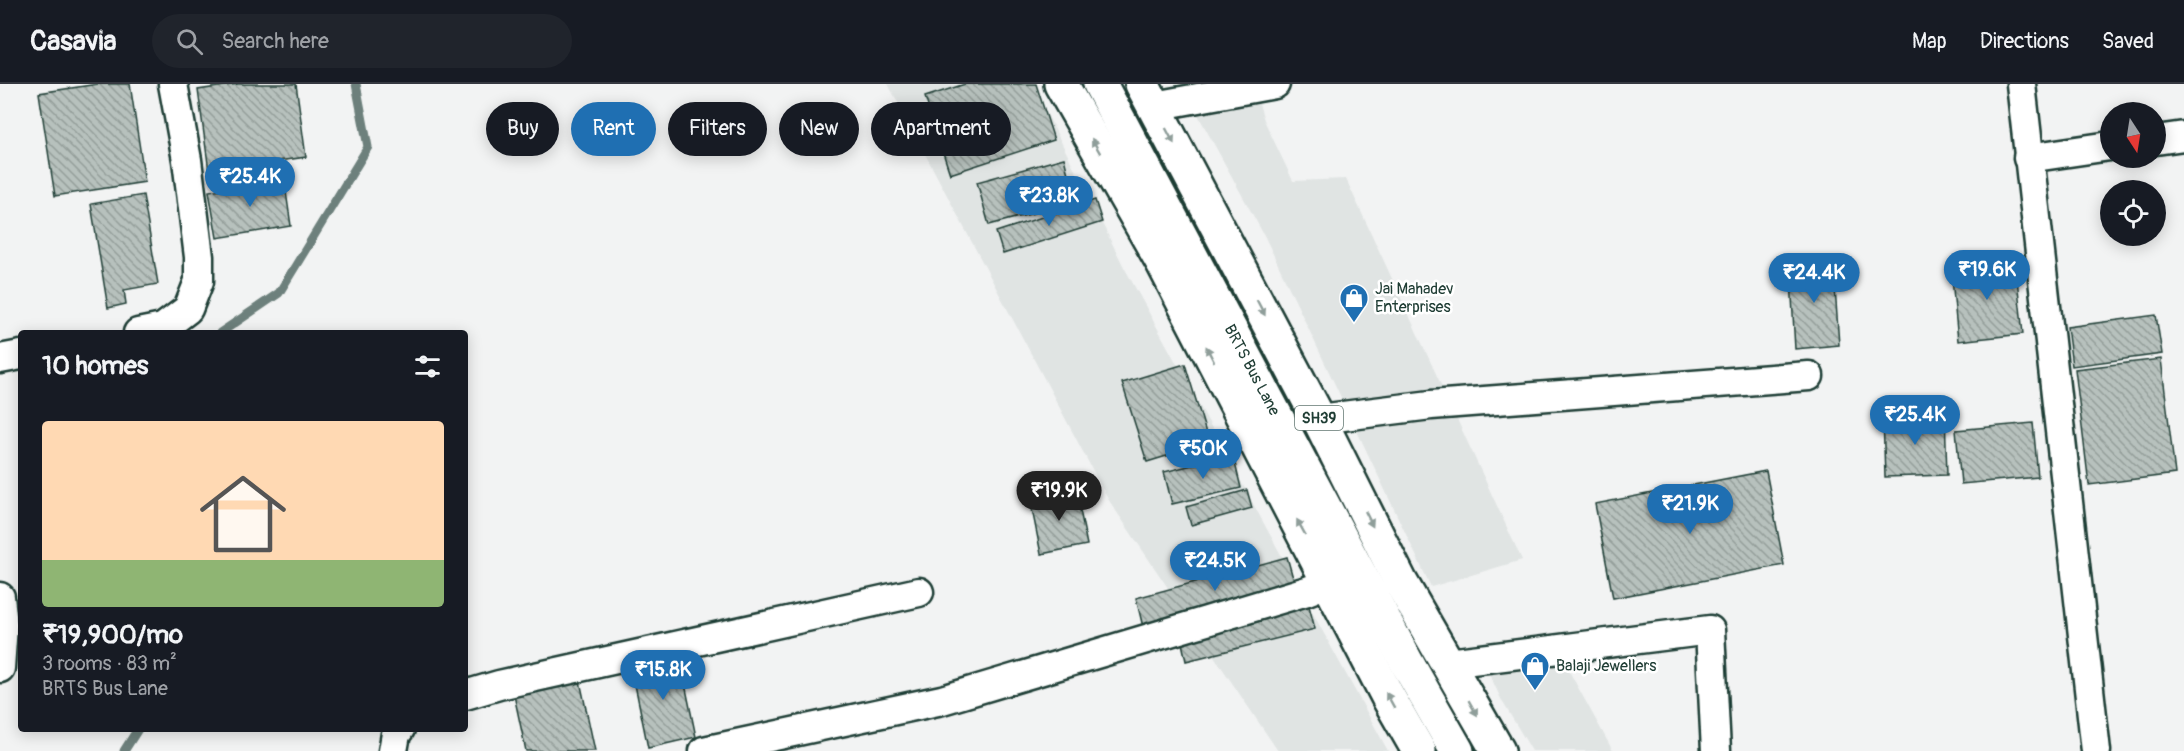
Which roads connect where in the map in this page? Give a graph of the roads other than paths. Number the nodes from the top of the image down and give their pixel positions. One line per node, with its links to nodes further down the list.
1 (173, 84): 11 (street)
2 (1061, 84): 16 (main road, one-way to 2)
3 (1100, 84): 26 (main road, BRTS Bus Lane)
4 (1275, 84): 6 (street)
5 (2021, 84): 10 (street)
6 (1148, 95): 15 (main road, SH39, one-way to 15)
7 (2184, 136): 8 (street)
8 (2166, 139)
9 (2100, 147): 10 (street)
10 (2028, 158): 29 (street)
11 (153, 330)
12 (18, 356): 13 (street)
13 (0, 359)
14 (1809, 376): 15 (street)
15 (1319, 419): 19 (main road, SH39, one-way to 19)
16 (1330, 582): 24 (street); 25 (main road, one-way to 16)
17 (919, 592): 21 (street)
18 (0, 597): 20 (street)
19 (1448, 663): 27 (main road, SH39, one-way to 27); 28 (street)
20 (0, 669)
21 (468, 694)
22 (398, 732): 23 (street)
23 (393, 751)
24 (704, 751)
25 (1419, 751)
26 (1457, 751)
27 (1498, 751)
28 (1716, 751)
29 (2096, 751)

